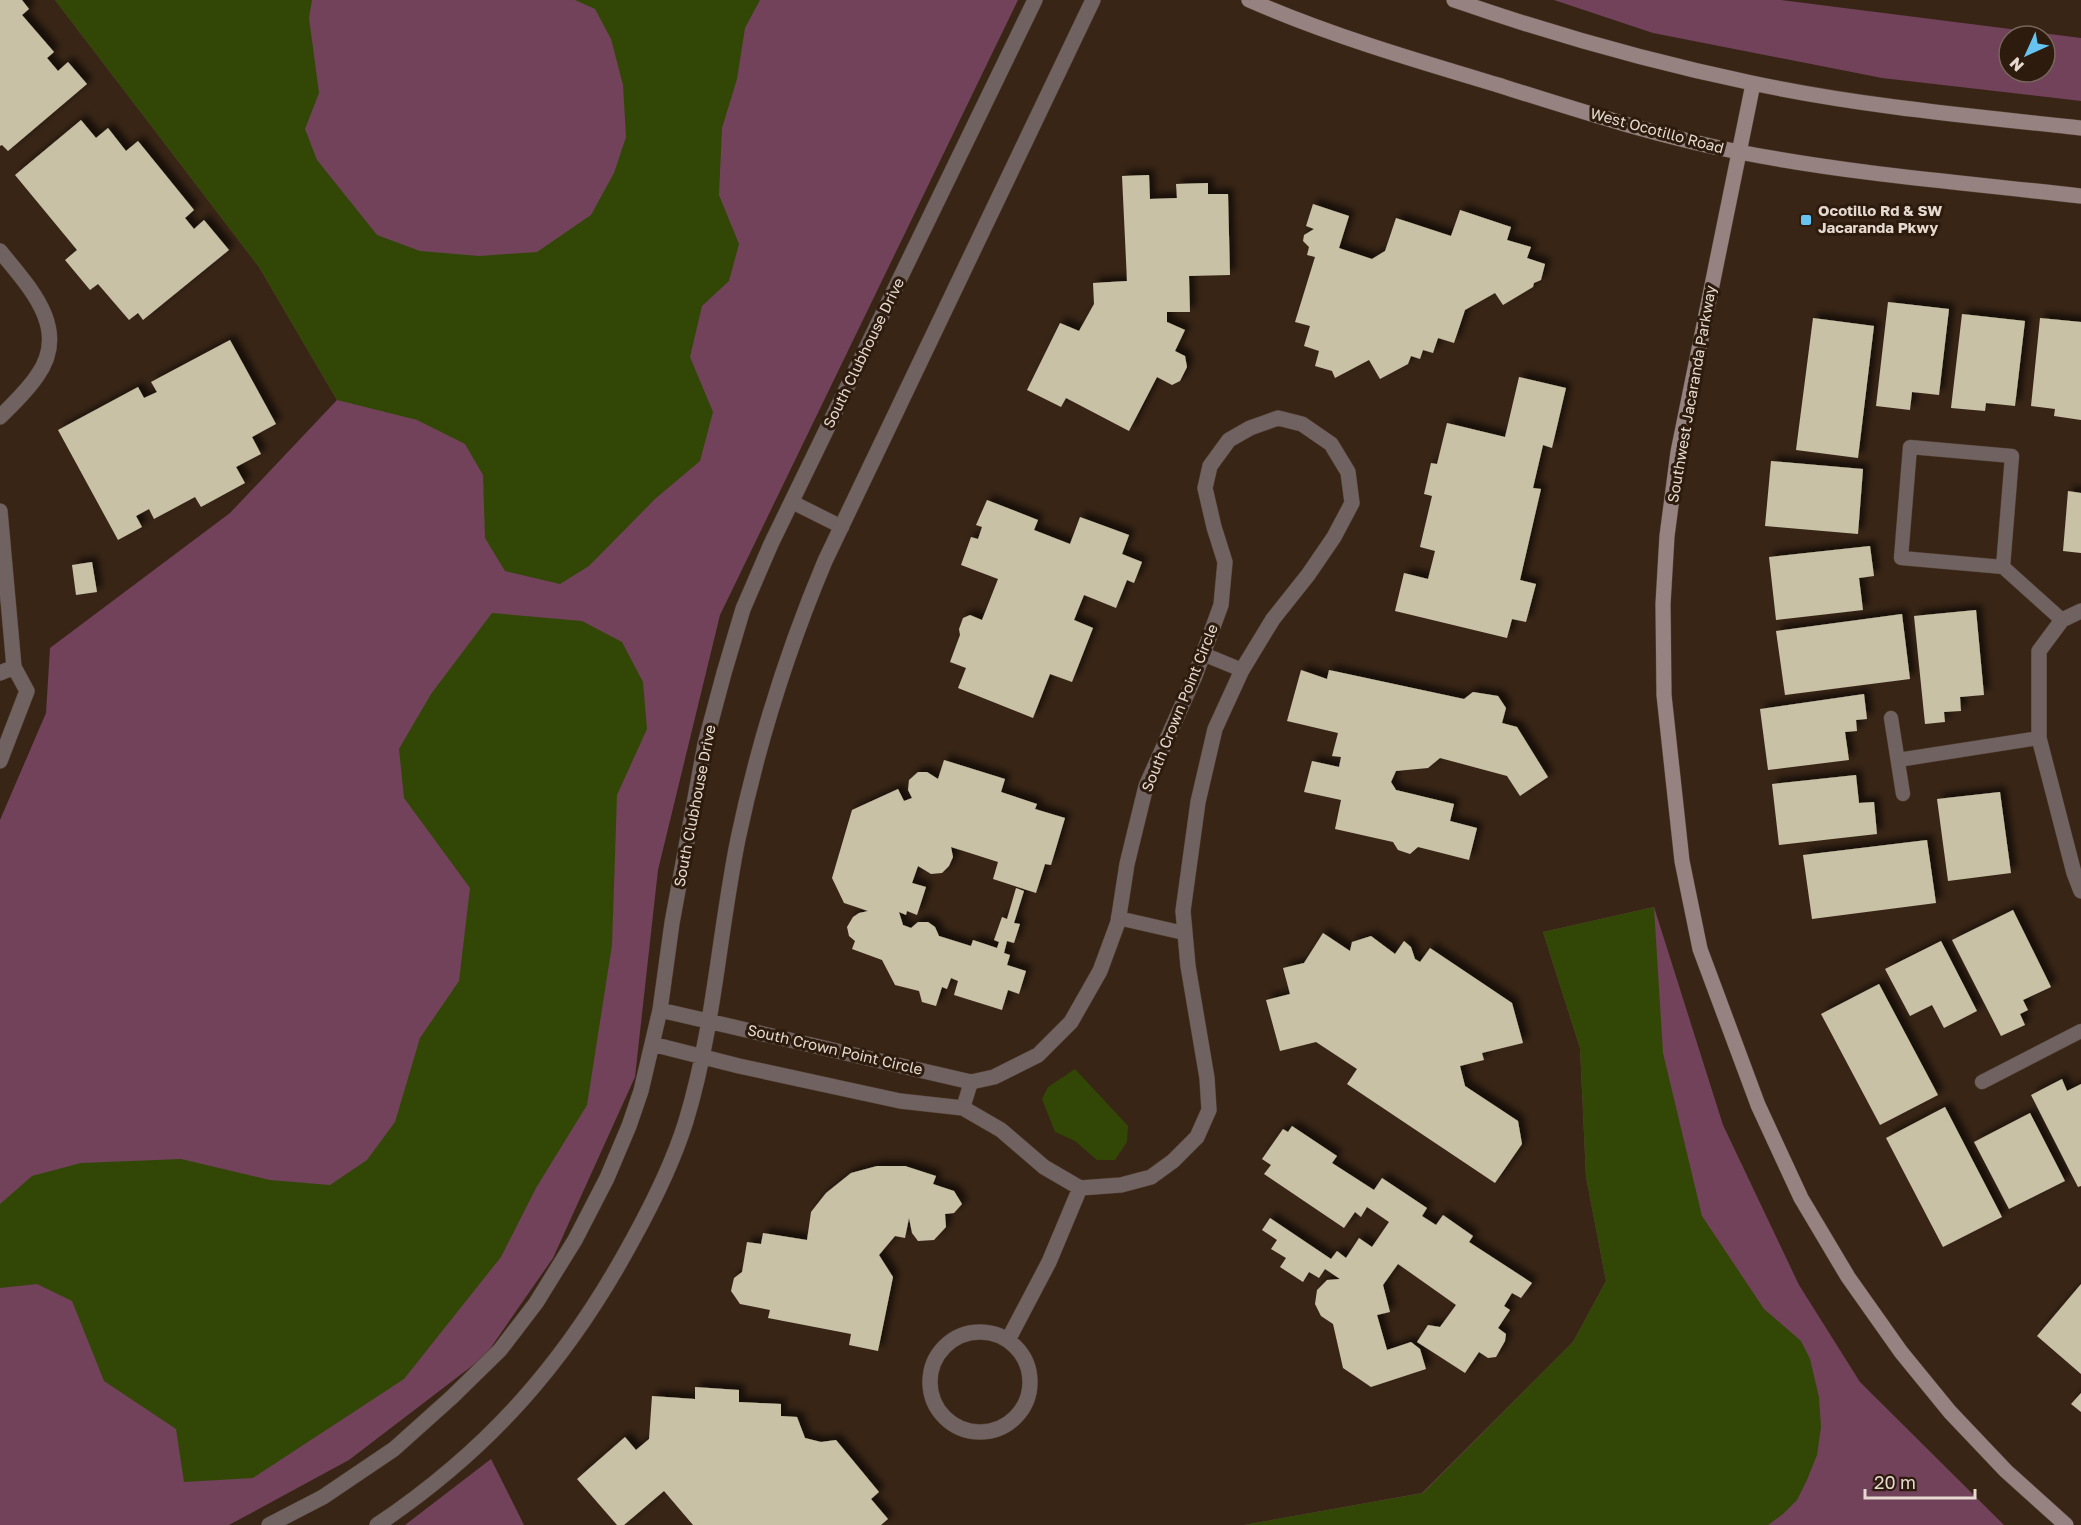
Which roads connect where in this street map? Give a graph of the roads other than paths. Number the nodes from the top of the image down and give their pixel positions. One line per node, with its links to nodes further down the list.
1 (1035, 0): 11 (street, South Clubhouse Drive)
2 (1094, 0): 13 (street)
3 (1249, 0): 7 (street, West Ocotillo Road)
4 (1454, 0): 5 (street)
5 (1753, 84): 6 (street); 7 (street, Southwest Jacaranda Parkway)
6 (2081, 128)
7 (1738, 152): 8 (street, West Ocotillo Road); 40 (street, Southwest Jacaranda Parkway)
8 (2081, 196)
9 (0, 251): 10 (street)
10 (0, 417)
11 (792, 501): 13 (lane); 28 (street, South Clubhouse Drive)
12 (0, 510): 18 (street)
13 (842, 527): 29 (street)
14 (2003, 567): 14 (lane); 16 (lane)
15 (2081, 611): 16 (street)
16 (2062, 620): 21 (street)
17 (1203, 654): 19 (lane); 19 (street, South Crown Point Circle); 26 (street, South Crown Point Circle)
18 (7, 670): 23 (street)
19 (1242, 670): 27 (street, South Crown Point Circle)
20 (1892, 718): 22 (lane)
21 (2039, 738): 22 (lane); 25 (street)
22 (1898, 760): 24 (lane)
23 (0, 761)
24 (1903, 794)
25 (2081, 891)
26 (1118, 918): 27 (lane); 33 (street, South Crown Point Circle)
27 (1184, 933): 36 (street, South Crown Point Circle)
28 (660, 1010): 29 (street, South Crown Point Circle); 31 (street, South Clubhouse Drive)
29 (709, 1022): 32 (street); 33 (street, South Crown Point Circle)
30 (2081, 1031): 34 (lane)
31 (652, 1044): 32 (street); 38 (street, South Clubhouse Drive)
32 (701, 1056): 35 (street); 39 (street)
33 (971, 1082): 35 (lane)
34 (1982, 1082)
35 (963, 1108): 36 (street)
36 (1080, 1188): 37 (street)
37 (1008, 1340): 37 (street)
38 (269, 1525)
39 (377, 1525)
40 (2066, 1525)

